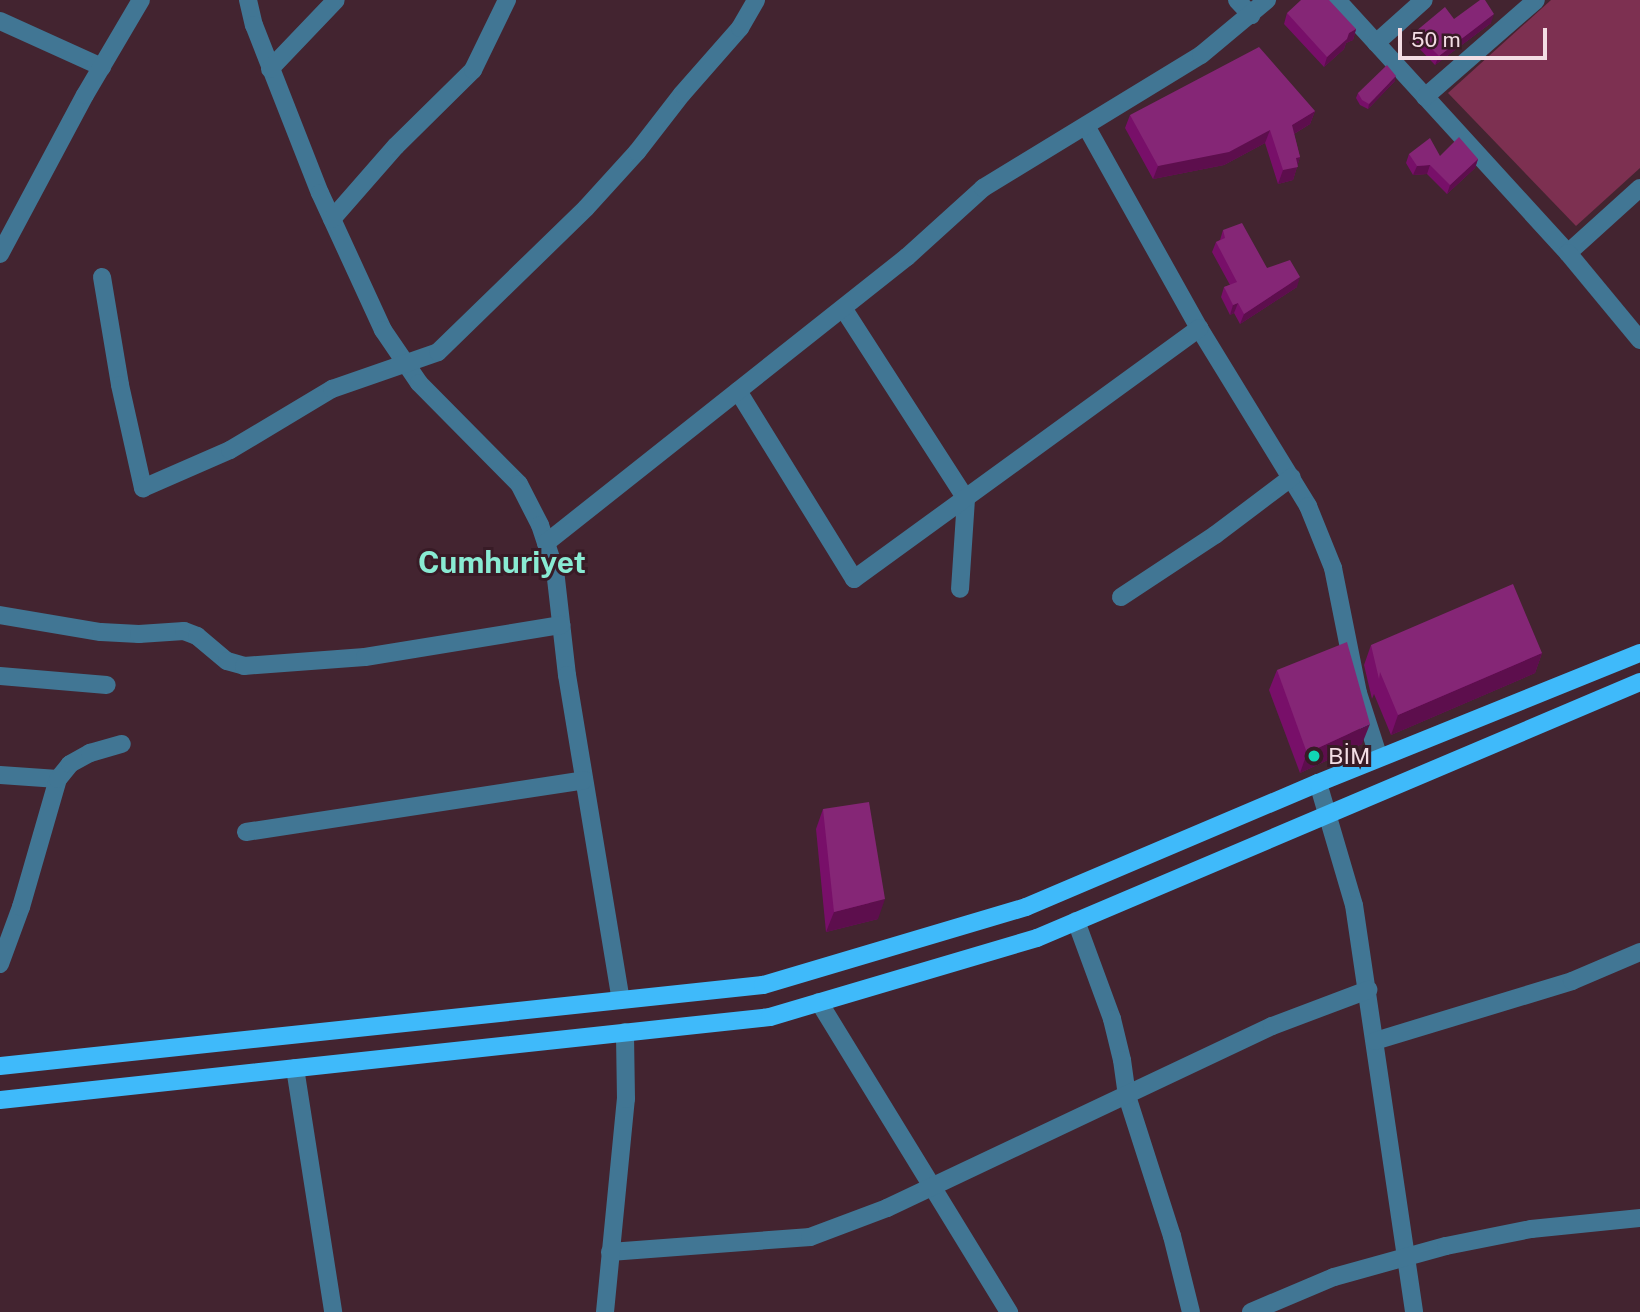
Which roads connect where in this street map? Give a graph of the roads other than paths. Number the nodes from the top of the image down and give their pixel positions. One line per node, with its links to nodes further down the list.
1 (141, 0): 14 (street)
2 (248, 0): 15 (street)
3 (336, 0): 15 (street)
4 (507, 0): 19 (street)
5 (756, 0): 26 (street)
6 (1237, 0): 11 (street)
7 (1267, 0): 11 (street)
8 (1337, 0): 13 (street)
9 (1424, 0): 13 (street)
10 (1536, 0): 16 (street)
11 (1251, 15): 17 (street)
12 (0, 21): 14 (street)
13 (1376, 43): 16 (street)
14 (102, 67): 20 (street)
15 (270, 69): 19 (street)
16 (1425, 97): 21 (street)
17 (1086, 126): 23 (street); 24 (street)
18 (1640, 188): 21 (street)
19 (332, 219): 26 (street)
20 (2, 245)
21 (1568, 253): 25 (street)
22 (102, 277): 26 (street)
23 (843, 308): 27 (street); 29 (street)
24 (1199, 328): 28 (street); 29 (street)
25 (1640, 340)
26 (405, 364): 30 (street)
27 (738, 391): 29 (street); 30 (street)
28 (1292, 477): 32 (street); 40 (street)
29 (966, 499): 31 (street)
30 (546, 543): 34 (street)
31 (960, 589)
32 (1121, 597)
33 (0, 615): 34 (street)
34 (561, 625): 43 (street)
35 (1640, 653): 40 (main road)
36 (0, 676): 38 (street)
37 (1640, 682): 45 (main road)
38 (107, 685)
39 (122, 744): 42 (street)
40 (1379, 758): 44 (main road)
41 (0, 775): 42 (street)
42 (58, 779): 49 (street)
43 (584, 780): 46 (street); 51 (street)
44 (1318, 783): 45 (street); 51 (main road)
45 (1330, 816): 47 (main road); 50 (street)
46 (246, 832)
47 (1076, 921): 52 (main road); 57 (street)
48 (1640, 952): 54 (street)
49 (0, 964)
50 (1368, 990): 54 (street); 57 (street)
51 (621, 1000): 55 (main road)
52 (818, 1002): 53 (main road); 59 (street)
53 (625, 1032): 56 (main road); 61 (street)
54 (1375, 1041): 62 (street)
55 (0, 1066)
56 (295, 1068): 58 (main road); 63 (street)
57 (1127, 1096): 59 (street); 66 (street)
58 (0, 1100)
59 (930, 1187): 61 (street); 65 (street)
60 (1640, 1218): 62 (street)
61 (610, 1252): 64 (street)
62 (1404, 1256): 67 (street); 68 (street)
63 (333, 1312)
64 (605, 1312)
65 (1009, 1312)
66 (1191, 1312)
67 (1251, 1312)
68 (1414, 1312)

